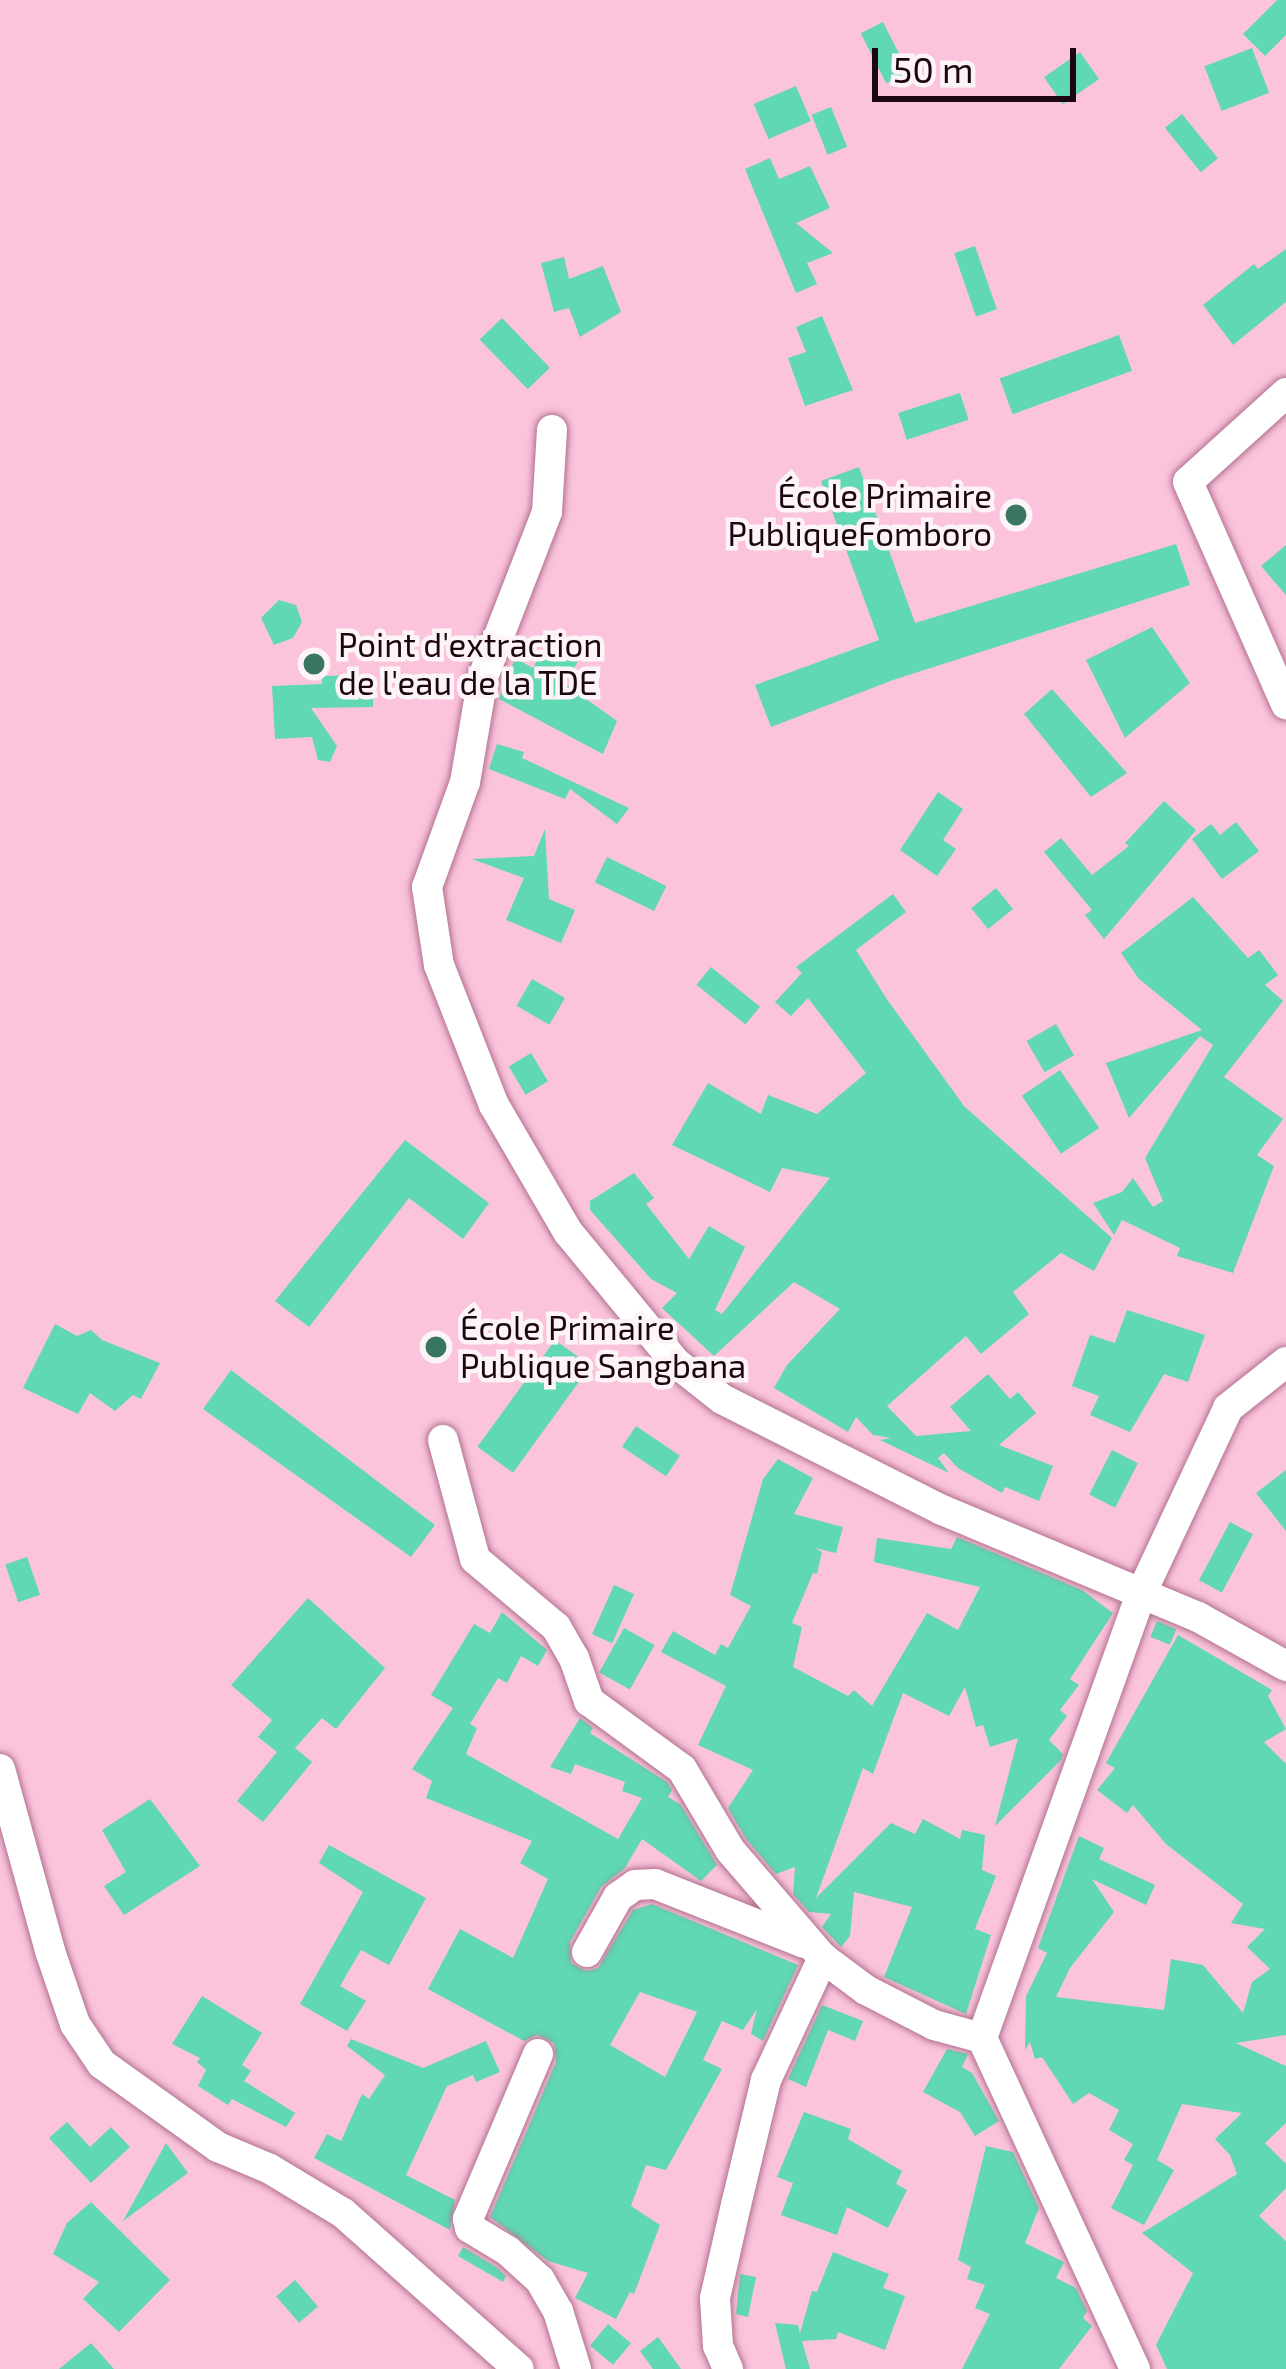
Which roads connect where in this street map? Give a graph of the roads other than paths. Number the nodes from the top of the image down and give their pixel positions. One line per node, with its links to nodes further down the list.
1 (1286, 394): 3 (street)
2 (552, 430): 6 (street)
3 (1286, 704)
4 (1286, 1362): 6 (street)
5 (443, 1440): 10 (street)
6 (1141, 1594): 7 (street); 11 (street)
7 (1286, 1666)
8 (0, 1769): 13 (street)
9 (586, 1952): 10 (street)
10 (816, 1952): 11 (street); 15 (street)
11 (982, 2038): 16 (street)
12 (538, 2054): 14 (street)
13 (519, 2369)
14 (576, 2369)
15 (728, 2369)
16 (1135, 2369)

